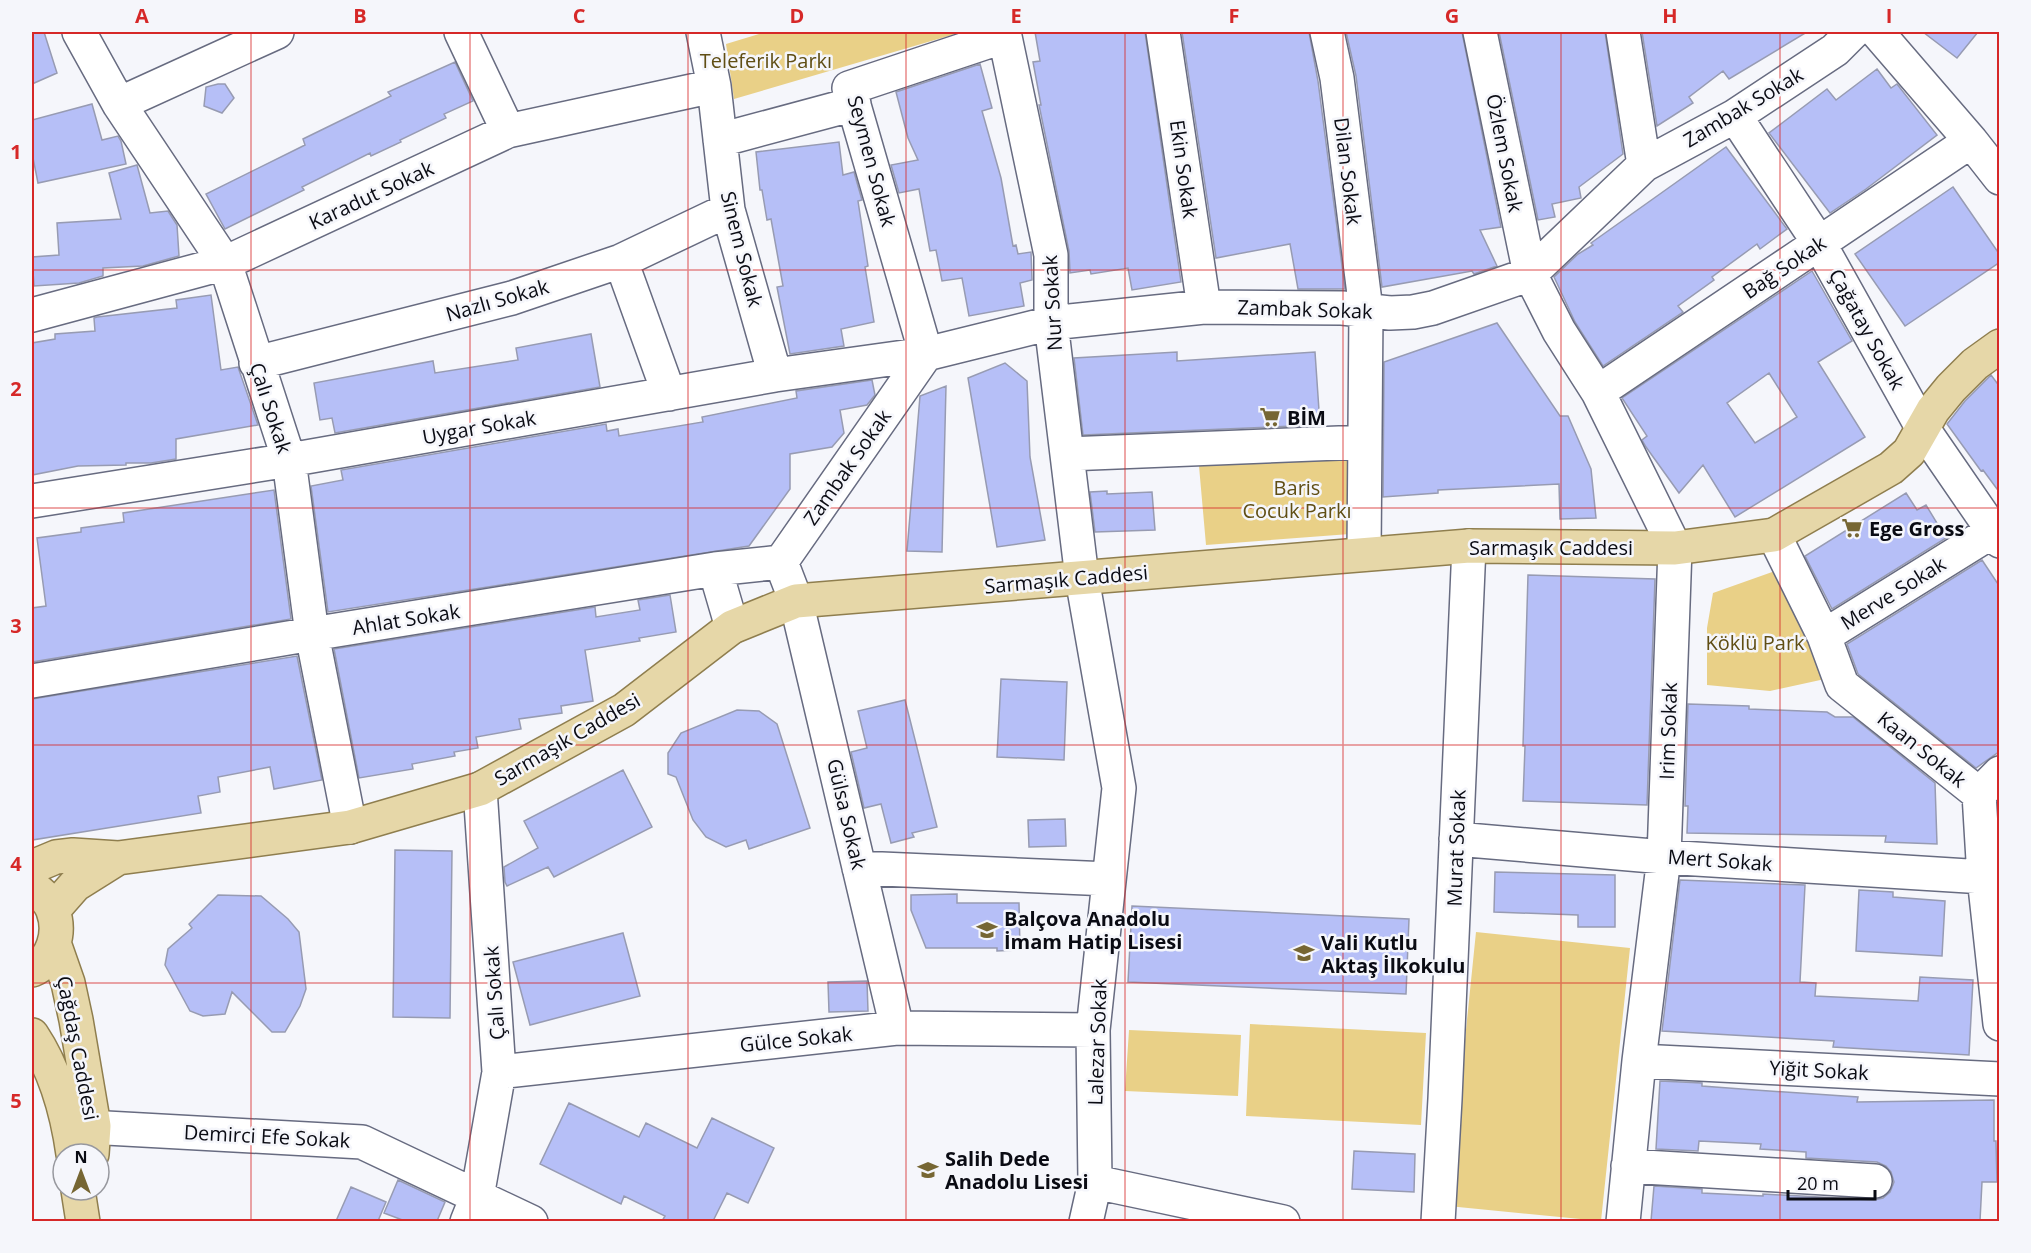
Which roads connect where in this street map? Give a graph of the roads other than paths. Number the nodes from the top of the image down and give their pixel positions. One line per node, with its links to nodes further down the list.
1 (79, 32): 13 (street, Çalı Sokak)
2 (277, 32): 13 (street)
3 (461, 32): 16 (street)
4 (703, 32): 12 (street, Sinem Sokak)
5 (1163, 32): 26 (street, Ekin Sokak)
6 (1327, 32): 27 (street, Dilan Sokak)
7 (1480, 32): 25 (street, Özlem Sokak)
8 (1623, 32): 19 (street)
9 (1853, 32): 15 (street, Zambak Sokak)
10 (1877, 32): 18 (street)
11 (1004, 34): 14 (street, Seymen Sokak); 29 (street, Nur Sokak)
12 (714, 86): 16 (street, Karadut Sokak); 17 (street, Sinem Sokak)
13 (119, 104): 24 (street, Çalı Sokak)
14 (854, 104): 17 (street); 31 (street, Seymen Sokak)
15 (1735, 116): 19 (street, Zambak Sokak); 22 (street, Çağatay Sokak)
16 (508, 131): 24 (street, Karadut Sokak)
17 (720, 140): 21 (street, Sinem Sokak)
18 (1971, 141): 20 (street); 22 (street, Bağ Sokak)
19 (1644, 165): 25 (street, Zambak Sokak)
20 (2000, 178)
21 (728, 210): 23 (street, Nazlı Sokak); 33 (street, Sinem Sokak)
22 (1819, 243): 34 (street, Bağ Sokak); 36 (street, Çağatay Sokak)
23 (621, 261): 32 (street, Nazlı Sokak); 35 (street)
24 (225, 263): 28 (street, Karadut Sokak); 32 (street, Çalı Sokak)
25 (1530, 274): 27 (street, Zambak Sokak); 34 (street, Irim Sokak)
26 (1204, 307): 27 (street, Zambak Sokak); 29 (street, Zambak Sokak)
27 (1366, 310): 37 (street)
28 (32, 315)
29 (1051, 323): 31 (street, Zambak Sokak); 38 (street, Nur Sokak)
30 (2000, 346): 36 (main road, Sarmaşık Caddesi)
31 (926, 354): 33 (street, Uygar Sokak); 46 (street, Zambak Sokak)
32 (256, 363): 39 (street, Çalı Sokak)
33 (775, 375): 35 (street, Uygar Sokak)
34 (1598, 392): 44 (street, Irim Sokak)
35 (669, 394): 39 (street, Uygar Sokak)
36 (1923, 429): 41 (main road, Sarmaşık Caddesi); 42 (street, Çağatay Sokak)
37 (1364, 442): 38 (street); 45 (street)
38 (1067, 454): 48 (street, Nur Sokak)
39 (289, 460): 40 (street, Uygar Sokak); 51 (street, Çalı Sokak)
40 (32, 501)
41 (1774, 535): 44 (main road, Sarmaşık Caddesi); 52 (street, Kaan Sokak)
42 (1996, 536): 52 (street, Merve Sokak)
43 (1469, 546): 44 (main road, Sarmaşık Caddesi); 45 (main road, Sarmaşık Caddesi); 57 (street, Murat Sokak)
44 (1675, 548): 58 (street, Irim Sokak)
45 (1364, 554): 48 (main road, Sarmaşık Caddesi)
46 (781, 562): 47 (street, Ahlat Sokak); 49 (street, Gülsa Sokak)
47 (715, 569): 50 (street); 51 (street, Ahlat Sokak)
48 (1082, 578): 49 (main road, Sarmaşık Caddesi); 63 (street, Lalezar Sokak)
49 (796, 601): 50 (main road, Sarmaşık Caddesi); 61 (street, Gülsa Sokak)
50 (732, 627): 55 (main road, Sarmaşık Caddesi)
51 (312, 634): 53 (street, Ahlat Sokak); 56 (street, Çalı Sokak)
52 (1824, 636): 54 (street, Kaan Sokak)
53 (32, 681)
54 (1989, 784): 62 (street, Kaan Sokak)
55 (480, 789): 56 (main road, Sarmaşık Caddesi); 73 (street, Çalı Sokak)
56 (350, 827): 59 (main road, Sarmaşık Caddesi)
57 (1456, 839): 58 (street, Mert Sokak); 87 (street, Murat Sokak)
58 (1664, 856): 62 (street, Mert Sokak); 72 (street, Irim Sokak)
59 (118, 858): 60 (main road, Sarmaşık Caddesi); 65 (main road, Sarmaşık Caddesi)
60 (32, 867)
61 (859, 868): 63 (street); 69 (street, Gülsa Sokak)
62 (1984, 877): 68 (street, Kaan Sokak)
63 (1109, 879): 70 (street, Lalezar Sokak)
64 (32, 886): 65 (main road)
65 (53, 910): 66 (main road, Çağdaş Caddesi)
66 (54, 943): 67 (main road, Çağdaş Caddesi); 75 (main road, Çağdaş Caddesi)
67 (32, 970)
68 (2000, 1024)
69 (897, 1028): 70 (street, Gülce Sokak); 73 (street, Gülce Sokak)
70 (1093, 1030): 78 (street, Lalezar Sokak)
71 (32, 1035): 75 (main road, Çağdaş Caddesi)
72 (1640, 1061): 74 (street, Yiğit Sokak); 76 (street, Irim Sokak)
73 (499, 1072): 81 (street, Çalı Sokak)
74 (2000, 1079)
75 (82, 1140): 81 (street, Demirci Efe Sokak)
76 (1628, 1166): 77 (street); 88 (street, Irim Sokak)
77 (1875, 1181)
78 (1095, 1182): 85 (street, Lalezar Sokak); 86 (street)
79 (80, 1202): 82 (main road)
80 (89, 1202): 83 (main road)
81 (472, 1209): 84 (street, Demirci Efe Sokak)
82 (82, 1221)
83 (88, 1221)
84 (531, 1221)
85 (1086, 1221)
86 (1282, 1221)
87 (1438, 1221)
88 (1623, 1221)

